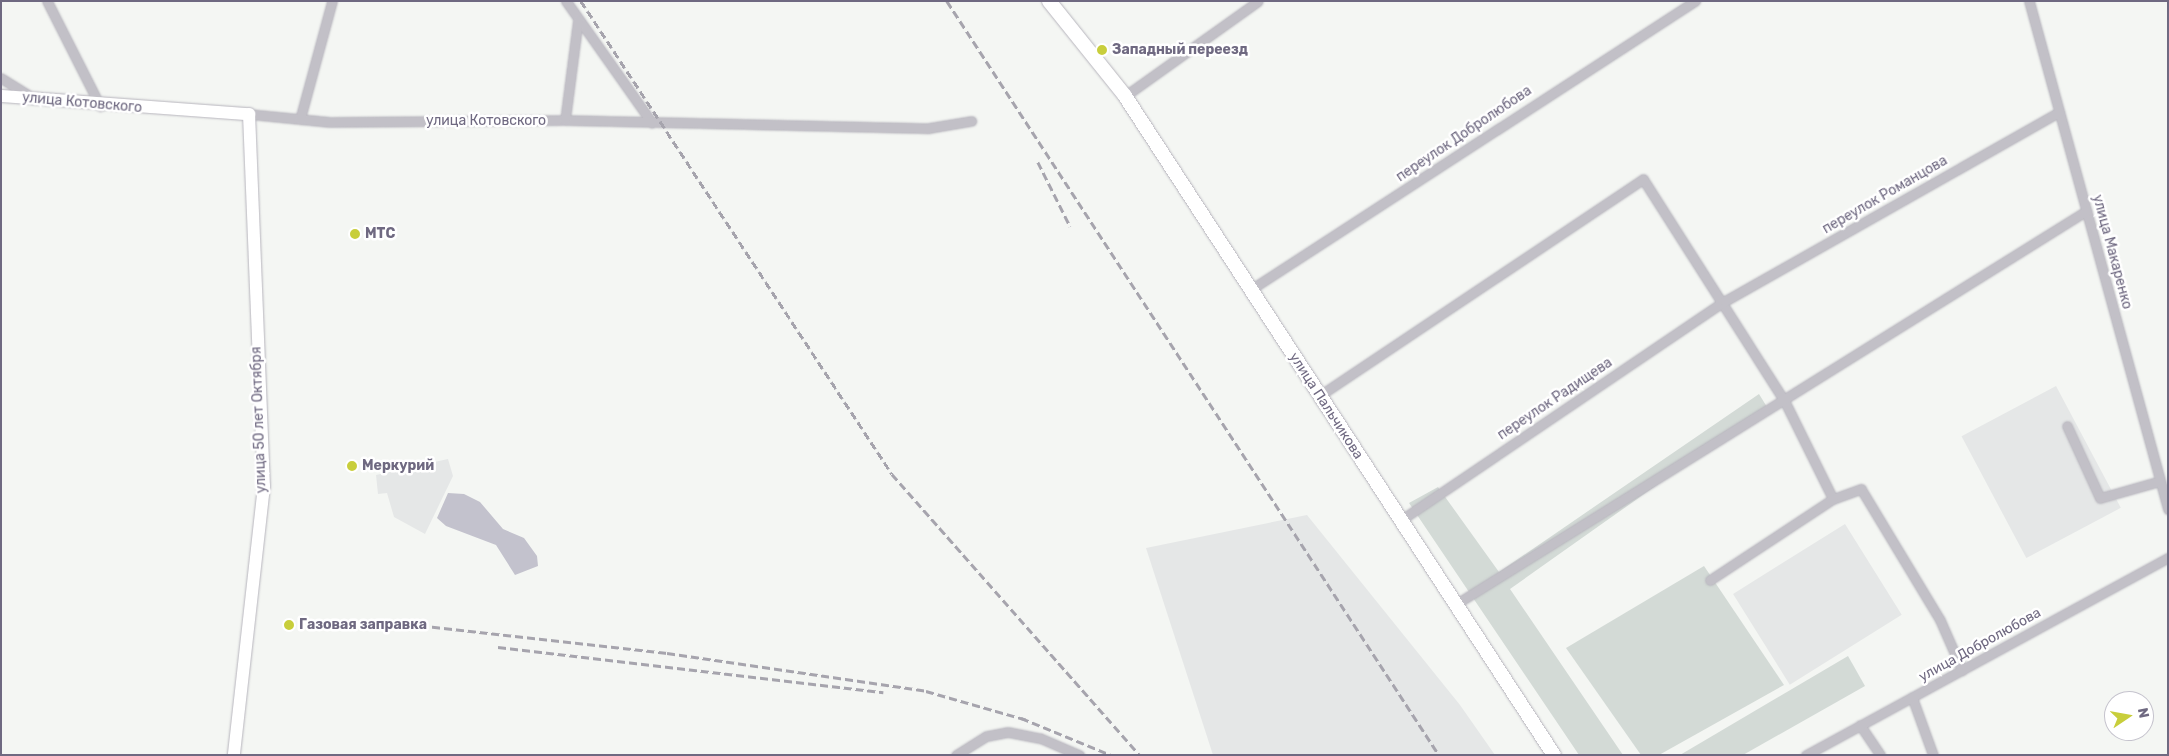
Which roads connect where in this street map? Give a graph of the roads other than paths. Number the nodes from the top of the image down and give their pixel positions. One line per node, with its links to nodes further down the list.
1 (47, 1): 13 (street)
2 (332, 1): 16 (street)
3 (566, 1): 8 (street)
4 (1049, 1): 11 (main road, улица Пальчикова)
5 (1258, 1): 11 (street)
6 (1695, 1): 21 (street, переулок Добролюбова)
7 (2029, 1): 14 (street, улица Макаренко)
8 (578, 20): 17 (street); 19 (street)
9 (1, 78): 12 (street)
10 (1, 96): 12 (main road, улица Котовского)
11 (1125, 96): 21 (main road, улица Пальчикова)
12 (33, 98): 13 (main road, улица Котовского)
13 (100, 106): 15 (main road, улица Котовского)
14 (2059, 112): 20 (street, улица Макаренко); 22 (street, переулок Романцова)
15 (249, 114): 16 (street, улица Котовского); 36 (main road, улица 50 лет Октября)
16 (300, 119): 17 (street, улица Котовского)
17 (565, 120): 19 (street, улица Котовского)
18 (971, 121): 19 (street, улица Котовского)
19 (652, 123)
20 (2086, 211): 24 (street); 26 (street, улица Макаренко)
21 (1250, 290): 23 (main road, улица Пальчикова)
22 (1725, 301): 23 (street); 24 (street); 29 (street, переулок Радищева)
23 (1319, 396): 29 (main road, улица Пальчикова)
24 (1784, 400): 27 (street); 32 (street)
25 (2067, 426): 26 (street)
26 (2160, 481): 28 (street, улица Макаренко)
27 (1833, 499): 31 (street); 33 (street)
28 (2168, 509)
29 (1401, 520): 32 (main road, улица Пальчикова)
30 (2168, 558): 33 (street, улица Добролюбова)
31 (1710, 580)
32 (1456, 604): 39 (main road, улица Пальчикова)
33 (1962, 670): 34 (street, улица Добролюбова)
34 (1912, 698): 35 (street, улица Добролюбова); 42 (street)
35 (1860, 725): 40 (street, улица Добролюбова); 41 (street)
36 (234, 755)
37 (956, 755): 38 (street)
38 (1079, 755)
39 (1554, 755)
40 (1806, 755)
41 (1880, 755)
42 (1934, 755)

